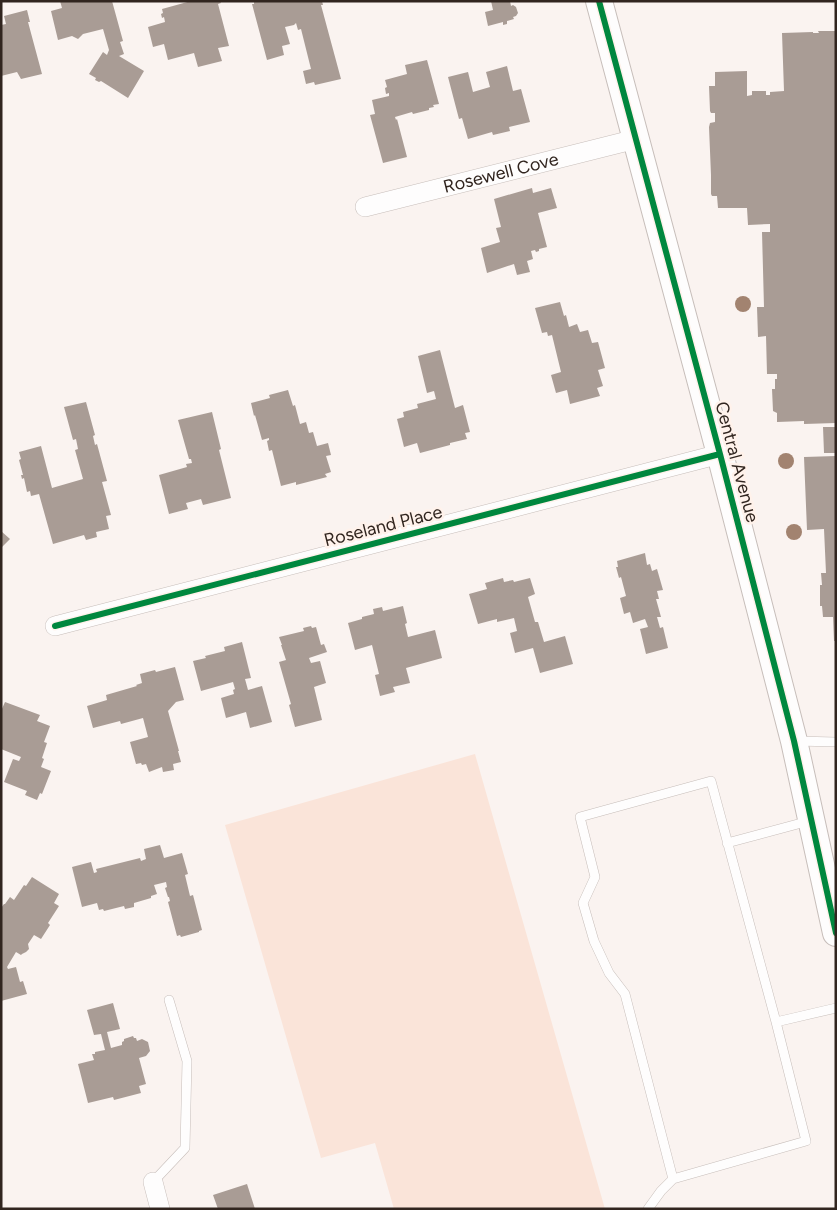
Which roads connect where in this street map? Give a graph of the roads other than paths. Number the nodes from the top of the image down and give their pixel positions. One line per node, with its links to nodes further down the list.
1 (599, 1): 2 (main road, Central Avenue)
2 (636, 139): 3 (street, Rosewell Cove); 4 (main road, Central Avenue)
3 (365, 207)
4 (720, 454): 5 (street, Roseland Place); 6 (main road, Central Avenue)
5 (55, 626)
6 (794, 742): 7 (lane); 8 (main road, Central Avenue)
7 (836, 742)
8 (811, 821): 9 (lane); 10 (main road, Central Avenue)
9 (727, 843): 13 (lane); 14 (lane)
10 (836, 934)
11 (169, 1000): 15 (lane)
12 (836, 1008): 13 (lane)
13 (776, 1022): 14 (lane)
14 (673, 1178): 17 (lane)
15 (153, 1182): 16 (street)
16 (160, 1209)
17 (648, 1209)

